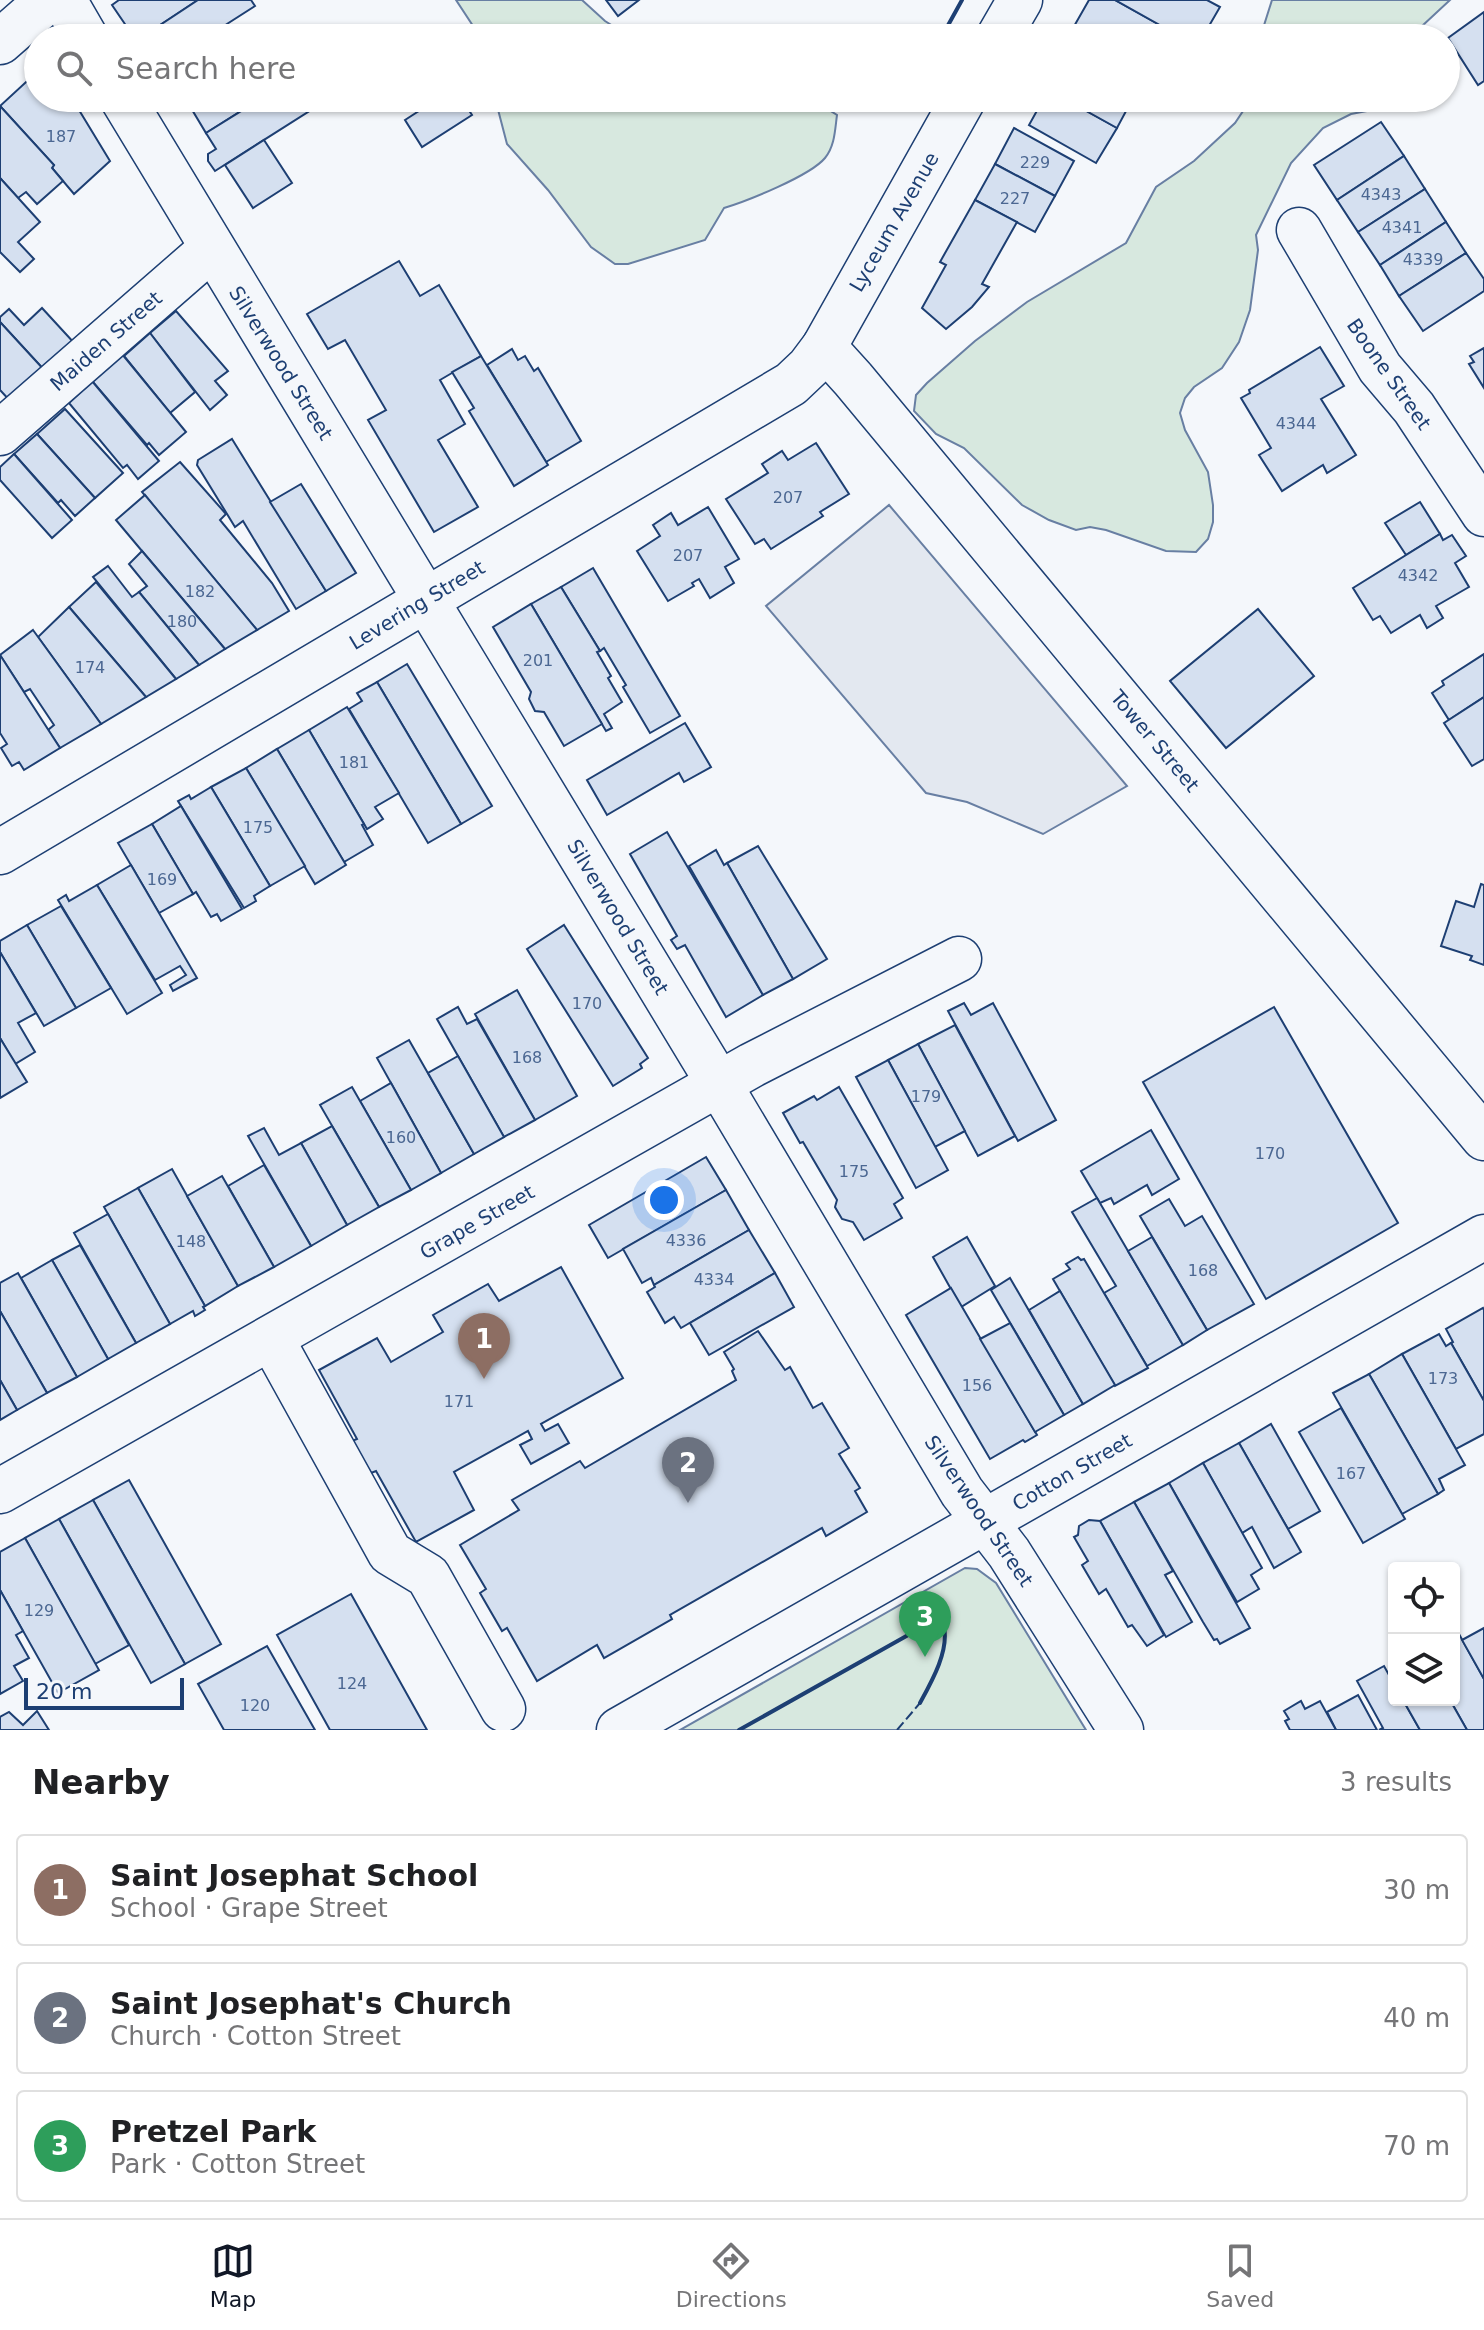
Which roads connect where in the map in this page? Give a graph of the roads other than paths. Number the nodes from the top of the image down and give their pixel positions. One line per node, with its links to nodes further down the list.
1 (48, 0): 6 (street)
2 (64, 0): 4 (street)
3 (1020, 0): 5 (street)
4 (78, 24)
5 (1006, 24)
6 (0, 42)
7 (130, 112): 10 (street, Silverwood Street)
8 (956, 112): 11 (street, Lyceum Avenue)
9 (1299, 230): 13 (street, Boone Street)
10 (211, 249): 12 (street, Maiden Street); 14 (street, Silverwood Street)
11 (824, 347): 14 (street, Levering Street); 18 (street, Tower Street)
12 (0, 433)
13 (1484, 514)
14 (425, 599): 15 (street, Levering Street); 17 (street, Silverwood Street)
15 (0, 852)
16 (959, 959): 17 (street, Grape Street)
17 (719, 1084): 20 (street, Grape Street); 22 (street, Silverwood Street)
18 (1484, 1138)
19 (1484, 1237): 22 (street, Cotton Street)
20 (271, 1338): 21 (street, Grape Street); 23 (street)
21 (0, 1491)
22 (984, 1522): 24 (street, Cotton Street); 25 (street, Silverwood Street)
23 (503, 1709)
24 (619, 1730)
25 (1121, 1730)

